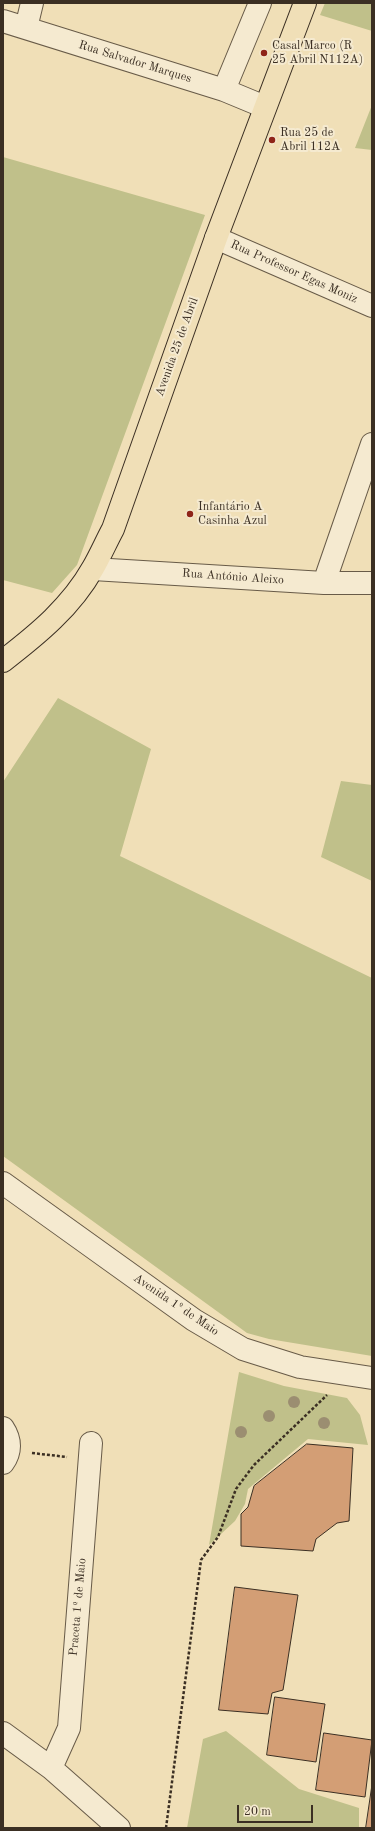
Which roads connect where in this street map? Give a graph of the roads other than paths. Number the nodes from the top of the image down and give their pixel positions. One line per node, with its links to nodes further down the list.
1 (32, 3): 5 (street)
2 (260, 3): 6 (street)
3 (305, 3): 7 (main road, Avenida 25 de Abril)
4 (3, 21): 5 (street, Rua Salvador Marques)
5 (26, 28): 6 (street, Rua Salvador Marques)
6 (224, 90): 7 (street, Rua Salvador Marques)
7 (265, 107): 8 (main road, Avenida 25 de Abril)
8 (216, 238): 9 (street, Rua Professor Egas Moniz); 11 (main road, Avenida 25 de Abril)
9 (372, 306)
10 (372, 444): 12 (street)
11 (93, 569): 12 (street, Rua António Aleixo); 14 (main road, Avenida 25 de Abril)
12 (324, 583): 13 (street, Rua António Aleixo)
13 (372, 583)
14 (3, 661)
15 (3, 1183): 16 (street, Avenida 1º de Maio)
16 (372, 1378)
17 (3, 1428): 19 (street)
18 (91, 1451): 21 (street, Praceta 1º de Maio)
19 (6, 1457)
20 (3, 1733): 21 (street)
21 (51, 1768): 22 (street)
22 (119, 1828)

